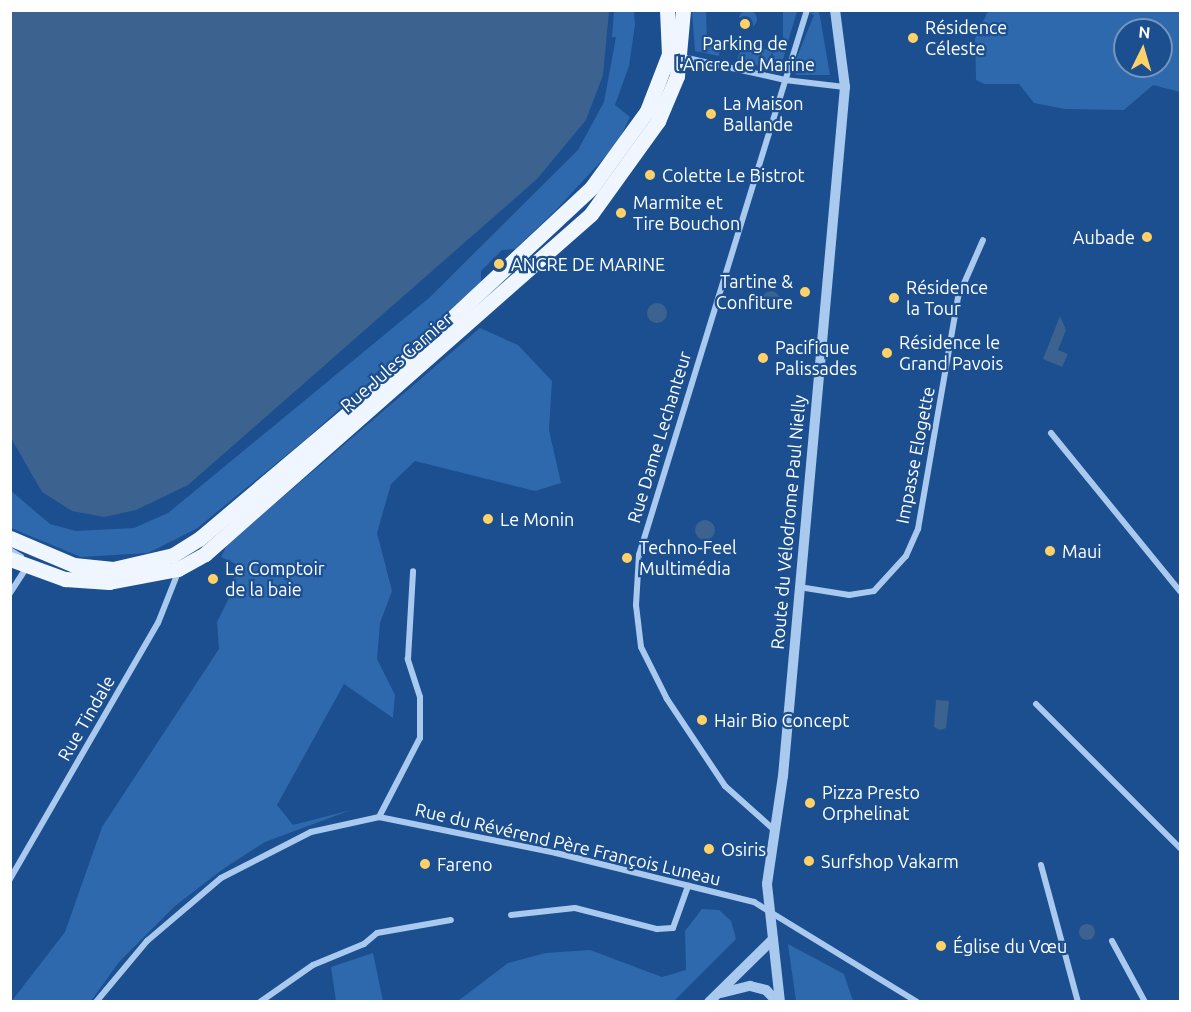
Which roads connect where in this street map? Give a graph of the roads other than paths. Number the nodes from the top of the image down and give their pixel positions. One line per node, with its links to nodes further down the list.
1 (667, 10): 5 (main road, Rue Jules Garnier)
2 (682, 10): 5 (main road, Rue Jules Garnier)
3 (807, 10): 7 (street, Rue Dame Lechanteur)
4 (835, 10): 8 (street, Route du Vélodrome Paul Nielly)
5 (675, 55): 6 (main road, Rue Jules Garnier); 7 (street); 9 (main road, Rue Jules Garnier)
6 (663, 72): 9 (main road); 10 (main road, Rue Jules Garnier)
7 (785, 81): 8 (street); 28 (street, Rue Dame Lechanteur)
8 (845, 87): 23 (street, Route du Vélodrome Paul Nielly)
9 (658, 121): 11 (main road, Rue Jules Garnier)
10 (606, 171): 11 (main road); 14 (main road, Rue Jules Garnier)
11 (591, 214): 21 (main road, Rue Jules Garnier)
12 (983, 240): 23 (street, Impasse Elogette)
13 (1051, 433): 24 (street)
14 (216, 524): 19 (main road, Rue Jules Garnier); 21 (street, Rue Tindale)
15 (10, 538): 18 (main road, Rue Jules Garnier)
16 (10, 550): 20 (street)
17 (10, 559): 20 (main road, Rue Jules Garnier)
18 (74, 565): 19 (main road, Rue Jules Garnier); 20 (street)
19 (131, 566): 21 (street)
20 (27, 567): 21 (main road, Rue Jules Garnier); 25 (street)
21 (179, 569): 31 (street, Rue Tindale)
22 (413, 571): 27 (street)
23 (798, 587): 28 (street, Route du Vélodrome Paul Nielly)
24 (1180, 591)
25 (10, 593)
26 (1036, 704): 29 (street)
27 (379, 817): 32 (street, Rue du Révérend Père François Luneau); 39 (street, Rue du Révérend Père François Luneau)
28 (776, 841): 33 (street, Route du Vélodrome Paul Nielly)
29 (1180, 848)
30 (1041, 866): 43 (street)
31 (10, 879)
32 (688, 886): 33 (street, Rue du Révérend Père François Luneau); 34 (street)
33 (770, 914): 36 (street, Route du Vélodrome Paul Nielly); 42 (street, Rue du Révérend Père François Luneau)
34 (511, 915)
35 (451, 920): 40 (street)
36 (774, 939): 38 (street); 41 (street, Route du Vélodrome Paul Nielly)
37 (1112, 941): 44 (street)
38 (712, 998): 41 (street)
39 (96, 1002)
40 (260, 1002)
41 (779, 1002)
42 (917, 1002)
43 (1078, 1002)
44 (1145, 1002)

